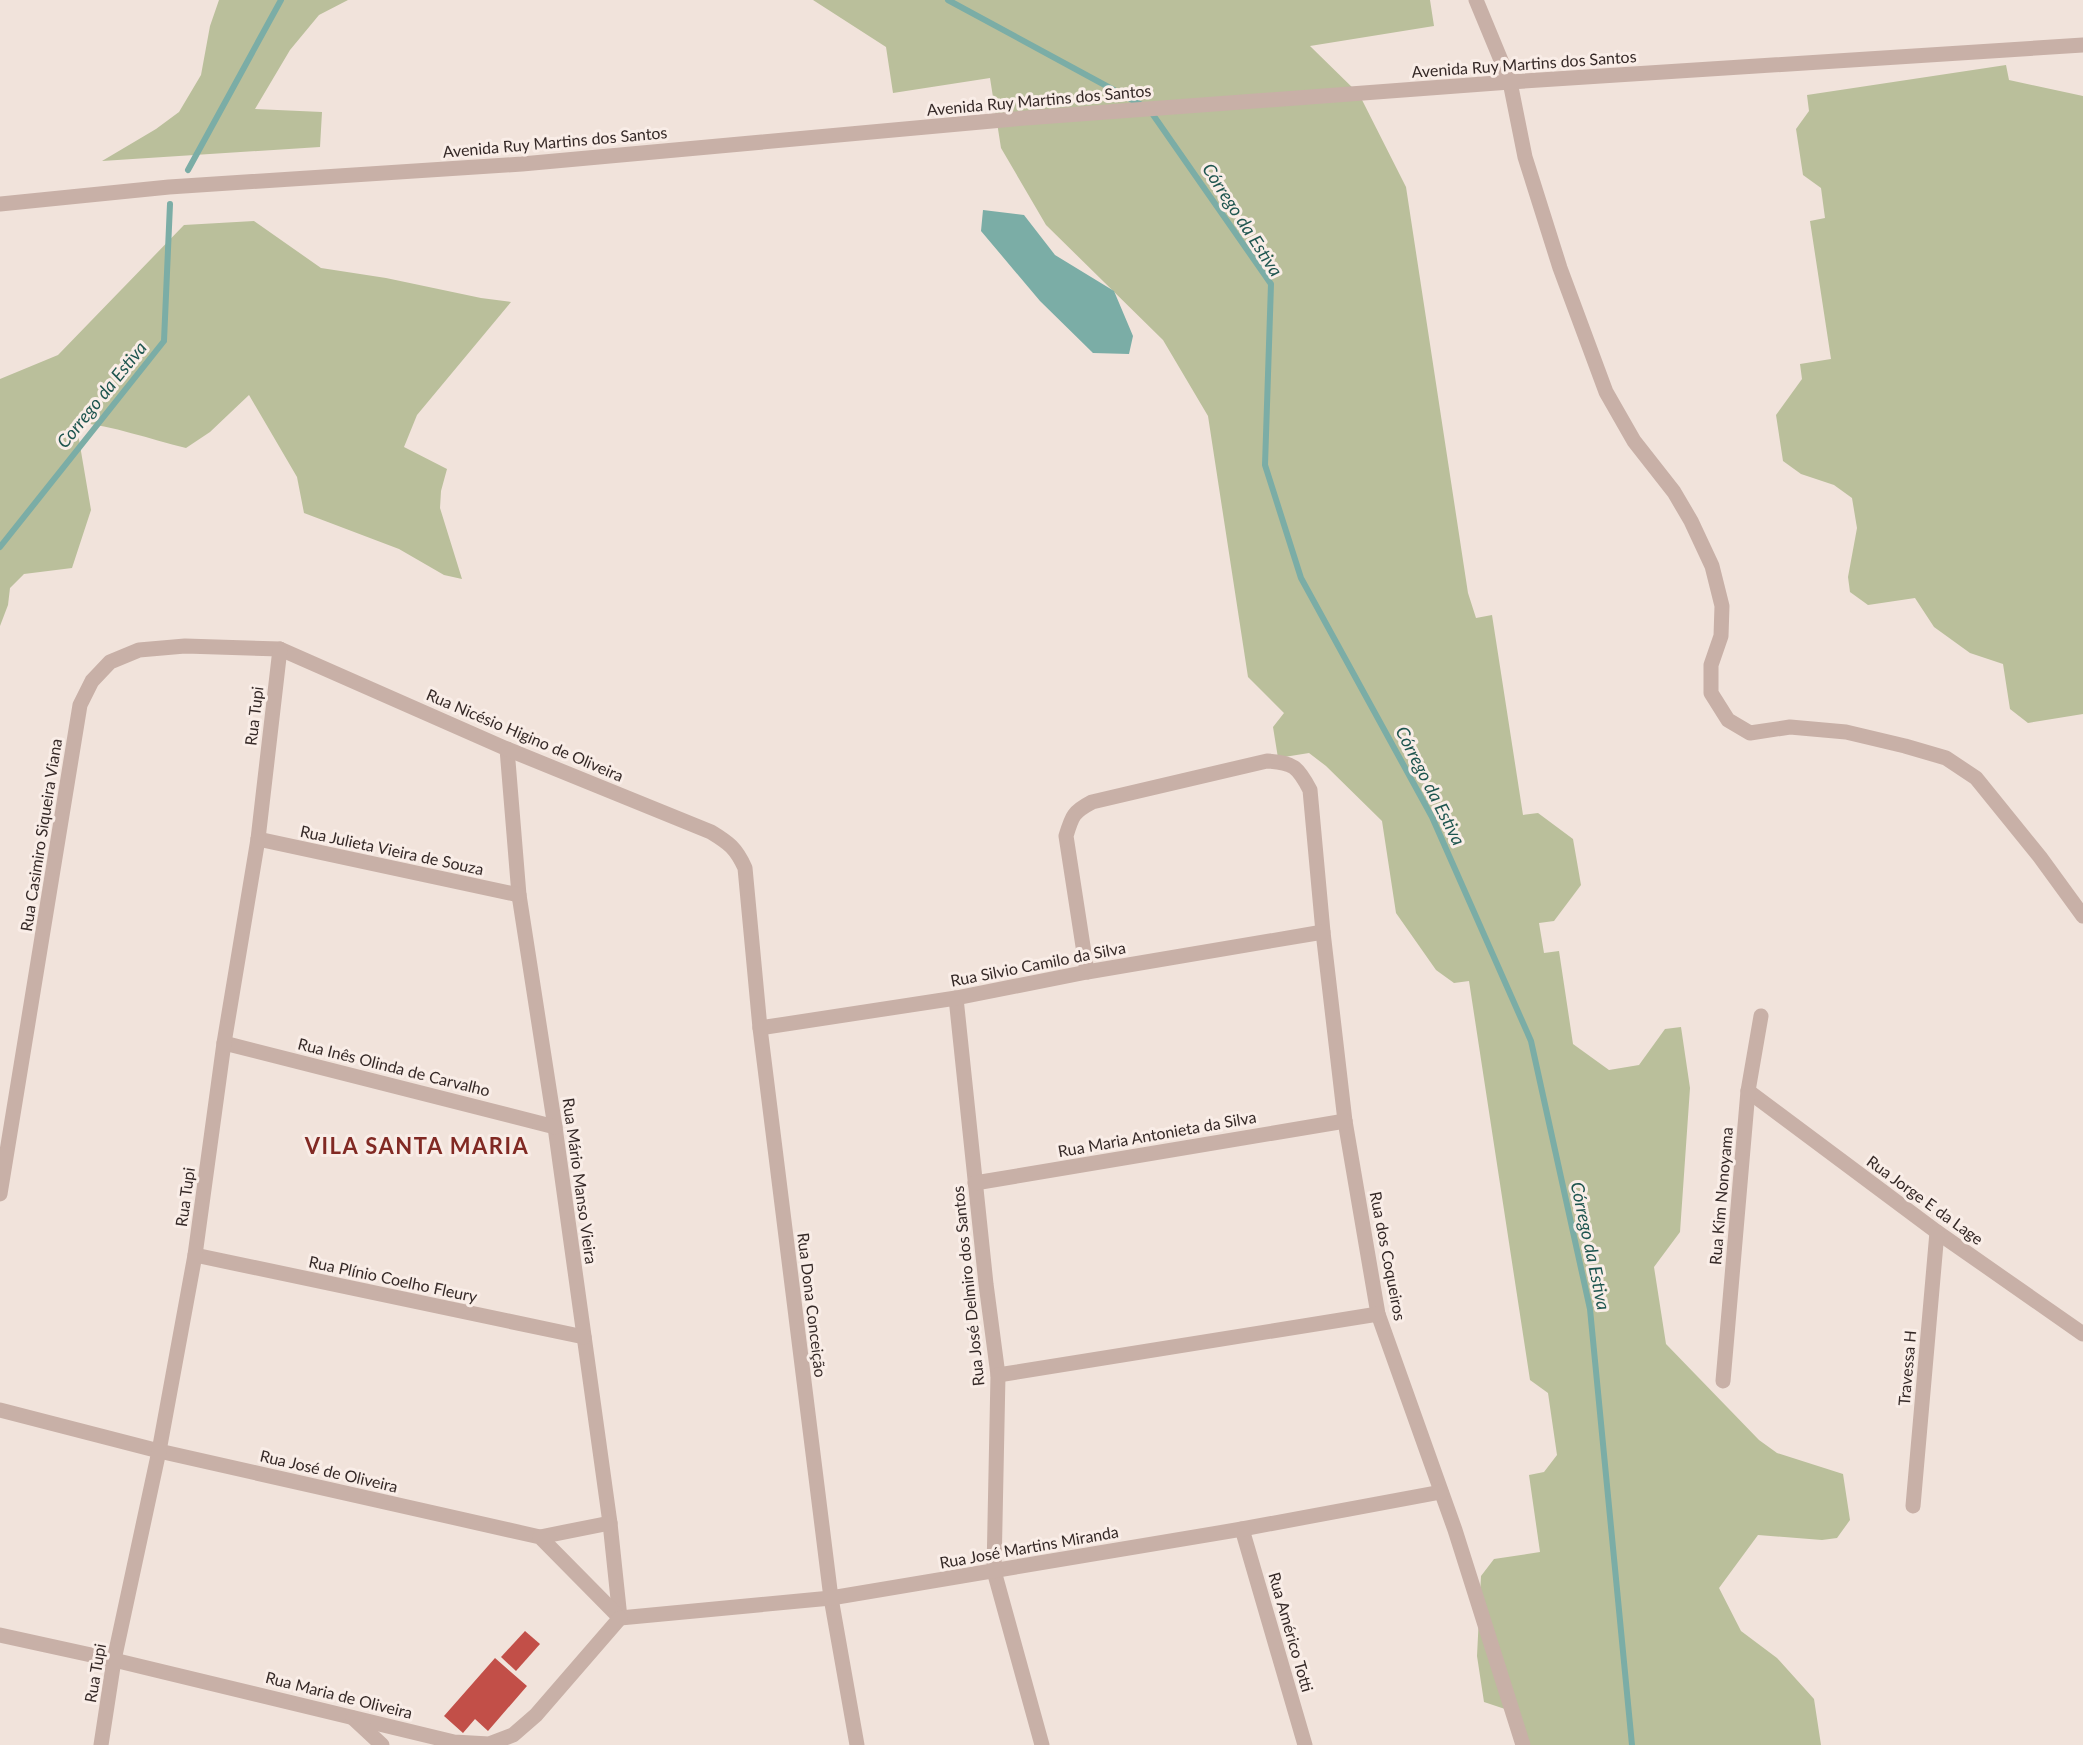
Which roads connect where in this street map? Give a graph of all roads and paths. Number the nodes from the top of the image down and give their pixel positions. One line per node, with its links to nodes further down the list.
1 (1476, 0): 3 (street)
2 (2083, 45): 3 (street, Avenida Ruy Martins dos Santos)
3 (1510, 82): 4 (street, Avenida Ruy Martins dos Santos); 10 (street)
4 (0, 204)
5 (280, 649): 6 (street, Rua Nicésio Higino de Oliveira); 7 (street, Rua Tupi); 21 (street, Rua Casimiro Siqueira Viana)
6 (507, 749): 8 (street, Rua Nicésio Higino de Oliveira); 9 (street, Rua Mário Manso Vieira)
7 (258, 839): 9 (street, Rua Julieta Vieira de Souza); 16 (street, Rua Tupi)
8 (745, 868): 15 (street, Rua Dona Conceição)
9 (519, 895): 19 (street, Rua Mário Manso Vieira)
10 (2083, 916)
11 (1323, 932): 12 (street, Rua Silvio Camilo da Silva); 12 (street, Rua dos Coqueiros); 18 (street, Rua dos Coqueiros)
12 (1087, 972): 13 (street, Rua Silvio Camilo da Silva)
13 (956, 998): 15 (street, Rua Silvio Camilo da Silva); 20 (street, Rua José Delmiro dos Santos)
14 (1761, 1016): 17 (street, Rua Kim Nonoyama)
15 (760, 1028): 37 (street, Rua Dona Conceição)
16 (224, 1043): 19 (street, Rua Inês Olinda de Carvalho); 23 (street, Rua Tupi)
17 (1749, 1091): 22 (street, Rua Jorge E da Lage); 28 (street, Rua Kim Nonoyama)
18 (1345, 1121): 20 (street, Rua Maria Antonieta da Silva); 24 (street, Rua dos Coqueiros)
19 (555, 1126): 26 (street, Rua Mário Manso Vieira)
20 (975, 1183): 27 (street, Rua José Delmiro dos Santos)
21 (0, 1194)
22 (1937, 1232): 25 (street, Rua Jorge E da Lage); 32 (street, Travessa H)
23 (195, 1255): 26 (street, Rua Plínio Coelho Fleury); 30 (street, Rua Tupi)
24 (1378, 1314): 27 (street); 31 (street, Rua dos Coqueiros)
25 (2083, 1334)
26 (584, 1337): 33 (street, Rua Mário Manso Vieira)
27 (998, 1375): 36 (street, Rua José Delmiro dos Santos)
28 (1723, 1381)
29 (0, 1410): 30 (street, Rua José de Oliveira)
30 (159, 1451): 35 (street, Rua José de Oliveira); 40 (street, Rua Tupi)
31 (1441, 1492): 34 (street, Rua José Martins Miranda); 47 (street, Rua dos Coqueiros)
32 (1913, 1506)
33 (610, 1523): 35 (street); 38 (street, Rua Mário Manso Vieira)
34 (1242, 1529): 36 (street, Rua José Martins Miranda); 46 (street, Rua Américo Totti)
35 (540, 1538): 38 (street)
36 (994, 1571): 37 (street, Rua José Martins Miranda); 45 (street, Rua José Delmiro dos Santos)
37 (831, 1598): 38 (street, Rua José Martins Miranda); 44 (street, Rua Dona Conceição)
38 (620, 1617): 41 (street, Rua Maria de Oliveira)
39 (0, 1635): 40 (street, Rua Maria de Oliveira)
40 (114, 1660): 41 (street, Rua Maria de Oliveira); 42 (street, Rua Tupi)
41 (351, 1716): 43 (street)
42 (101, 1745)
43 (382, 1745)
44 (857, 1745)
45 (1042, 1745)
46 (1305, 1745)
47 (1523, 1745)

